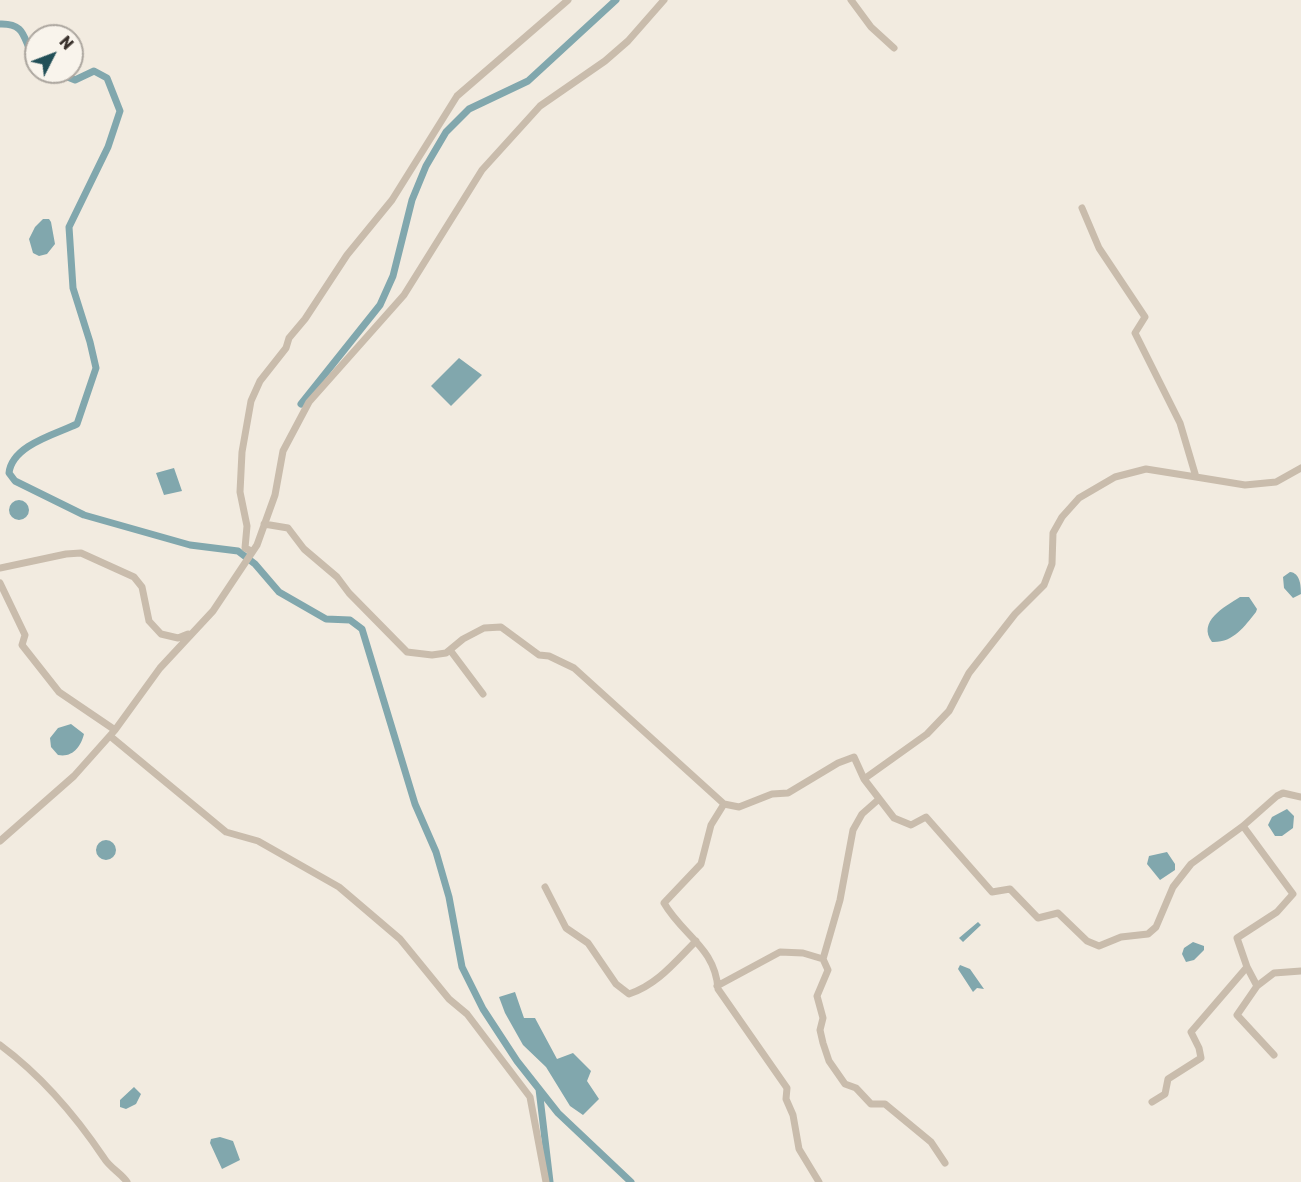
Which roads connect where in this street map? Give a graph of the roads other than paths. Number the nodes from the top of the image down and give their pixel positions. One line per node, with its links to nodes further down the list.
1 (568, 0): 9 (street)
2 (664, 0): 8 (street)
3 (851, 0): 4 (street)
4 (894, 48)
5 (1082, 208): 7 (street)
6 (1301, 468): 7 (street)
7 (1196, 477): 16 (street)
8 (264, 524): 9 (street); 13 (street)
9 (251, 551): 12 (street)
10 (0, 568): 12 (street)
11 (0, 583): 15 (street)
12 (192, 632): 15 (street)
13 (450, 650): 14 (street); 19 (street)
14 (483, 694)
15 (112, 733): 21 (street); 34 (street)
16 (864, 779): 18 (street); 19 (street)
17 (1301, 797): 20 (street)
18 (879, 799): 20 (street); 24 (street)
19 (724, 804): 23 (street)
20 (1243, 826): 25 (street)
21 (0, 841)
22 (545, 887): 23 (street)
23 (696, 941): 27 (street)
24 (824, 959): 27 (street); 32 (street)
25 (1247, 968): 28 (street); 31 (street)
26 (1301, 971): 28 (street)
27 (717, 986): 35 (street)
28 (1257, 986): 30 (street)
29 (0, 1045): 33 (street)
30 (1274, 1055)
31 (1152, 1102)
32 (945, 1163)
33 (127, 1182)
34 (546, 1182)
35 (819, 1182)

